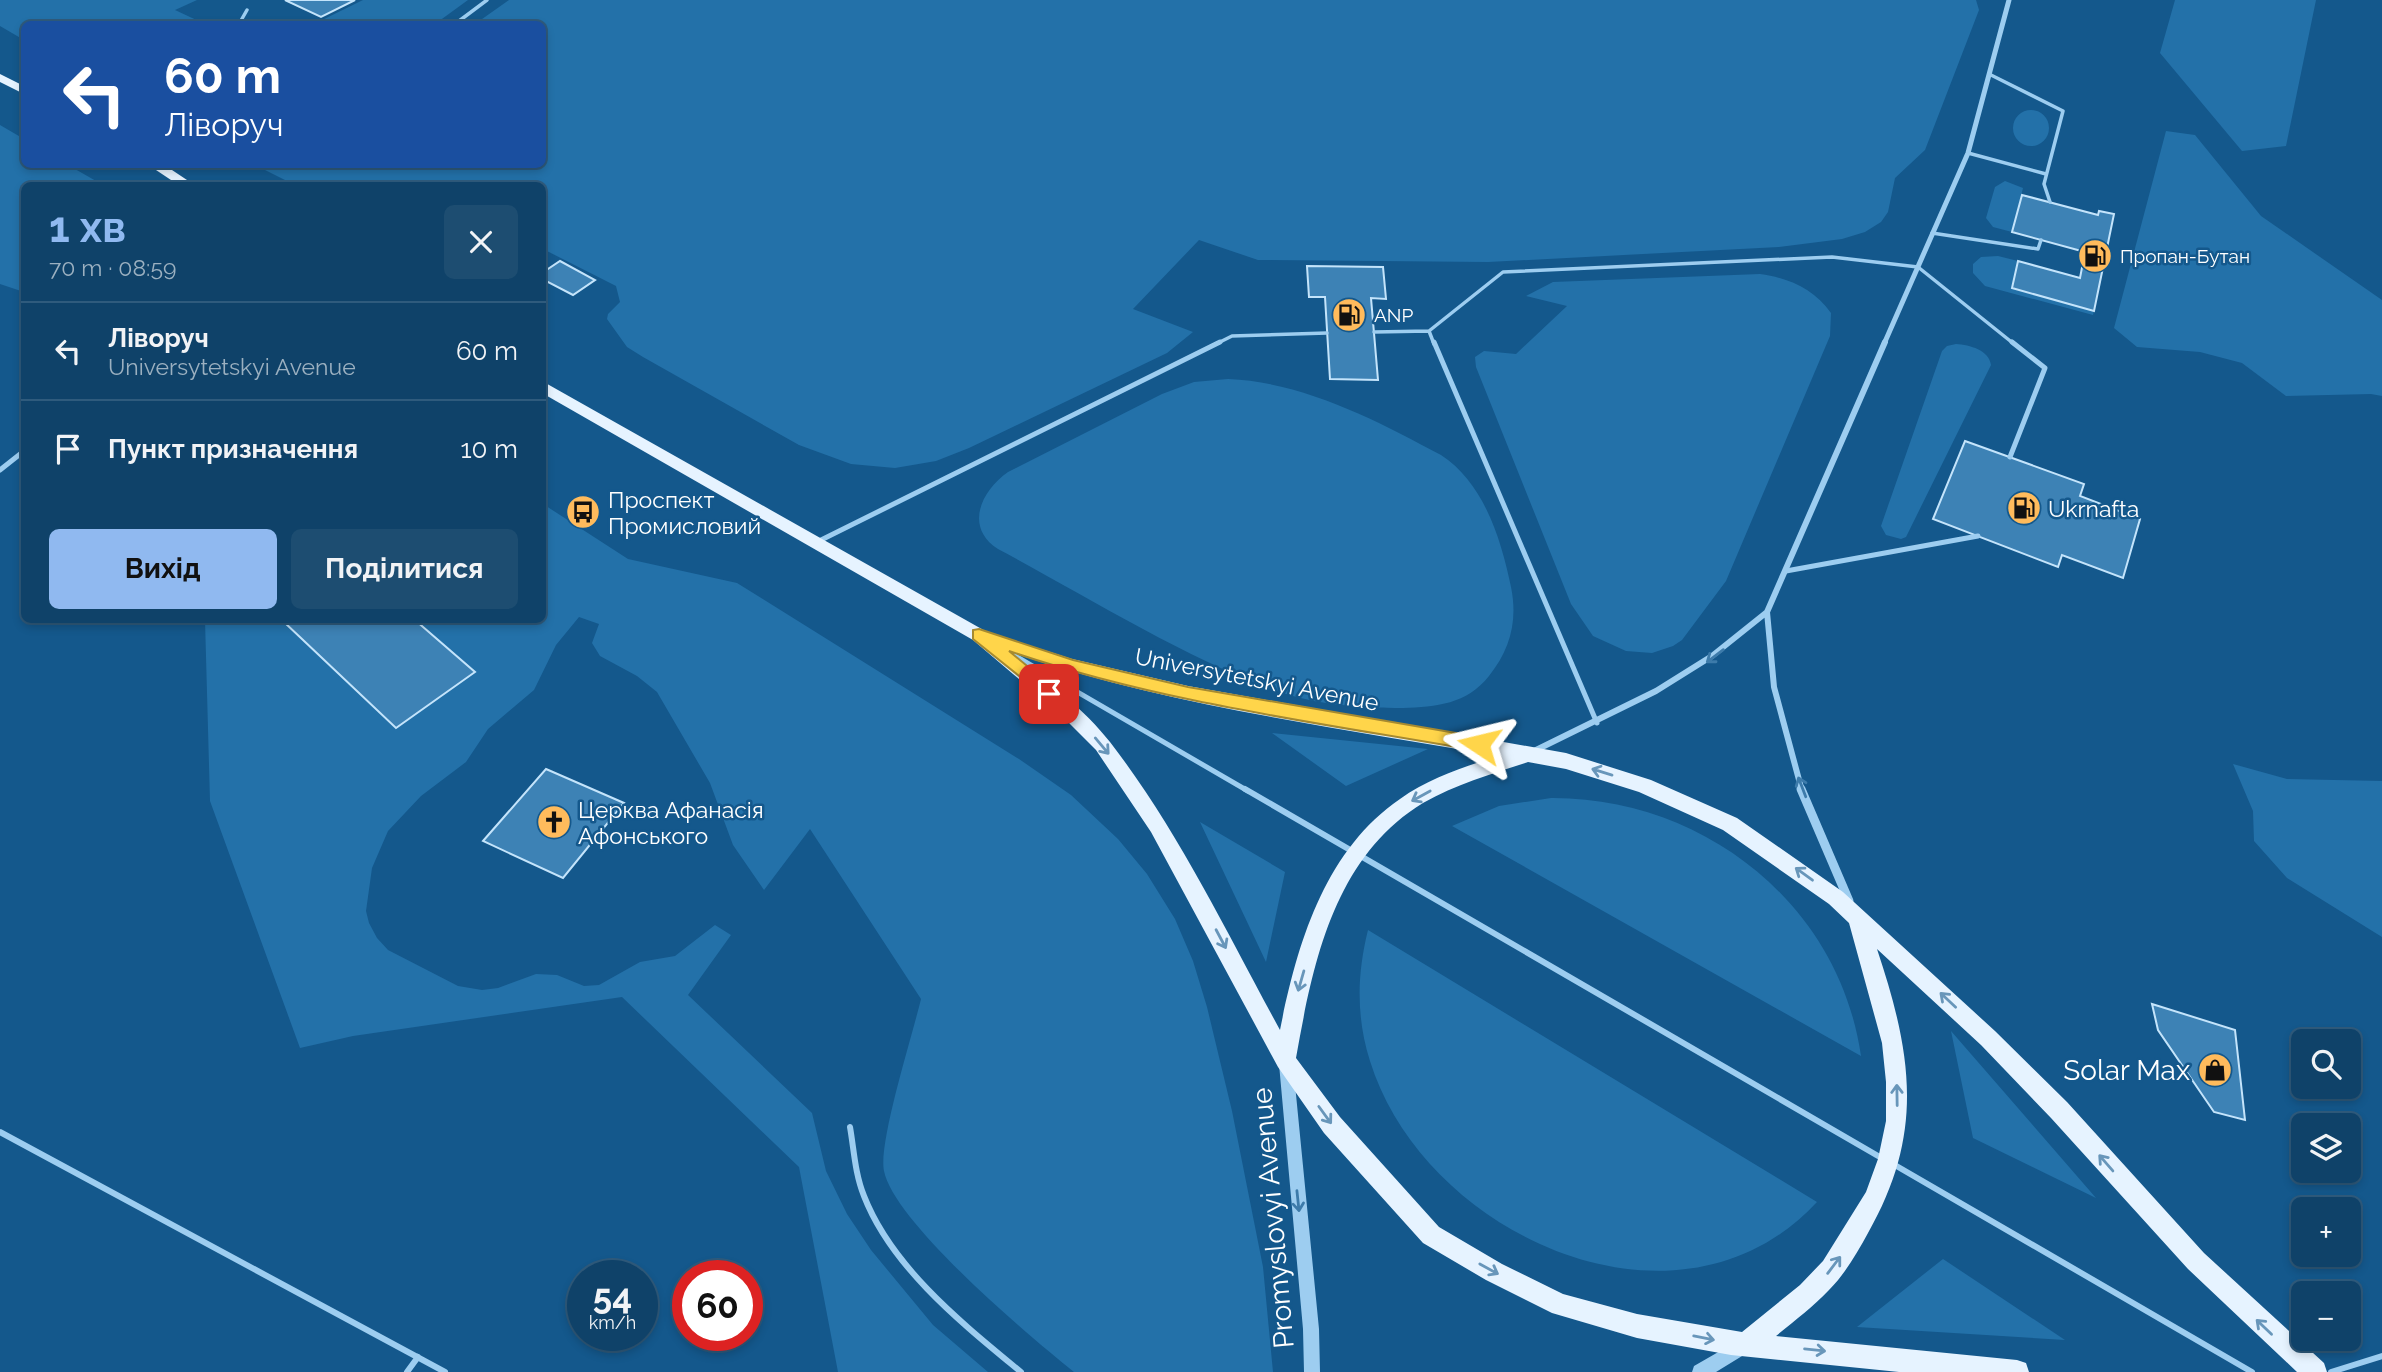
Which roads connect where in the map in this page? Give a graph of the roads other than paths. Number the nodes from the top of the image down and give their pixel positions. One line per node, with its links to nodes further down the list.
1 (487, 0): 5 (lane)
2 (2009, 0): 6 (street)
3 (247, 10): 4 (lane)
4 (241, 21)
5 (460, 21)
6 (1989, 74): 9 (street); 11 (lane)
7 (0, 78): 8 (main road)
8 (21, 89)
9 (1968, 153): 11 (lane); 14 (street)
10 (166, 168): 12 (main road)
11 (2046, 174): 13 (lane)
12 (185, 182)
13 (2050, 202)
14 (1933, 233): 15 (lane); 16 (street)
15 (2041, 240)
16 (1918, 267): 17 (lane); 22 (lane); 26 (street)
17 (1429, 331): 18 (lane); 29 (lane)
18 (1374, 332)
19 (1327, 333): 25 (lane)
20 (546, 388): 25 (main road, Universytetskyi Avenue)
21 (21, 453): 23 (lane)
22 (2010, 457)
23 (0, 470)
24 (1978, 536): 26 (lane)
25 (817, 542): 28 (main road, Universytetskyi Avenue)
26 (1786, 571): 27 (street)
27 (1768, 612): 29 (street, one-way to 29); 32 (street, one-way to 27)
28 (979, 635): 30 (main road, Universytetskyi Avenue); 31 (lane); 33 (main road, Universytetskyi Avenue, one-way to 33)
29 (1597, 723): 30 (street)
30 (1530, 753): 31 (main road, one-way to 31); 32 (main road, Universytetskyi Avenue, one-way to 30)
31 (1355, 853): 33 (main road, one-way to 33); 36 (lane)
32 (1857, 917): 36 (main road, one-way to 32); 47 (main road, Universytetskyi Avenue, one-way to 32)
33 (1285, 1060): 37 (main road, Universytetskyi Avenue, one-way to 37); 43 (street, Promyslovyi Avenue, one-way to 43)
34 (850, 1127): 42 (lane)
35 (0, 1132): 39 (lane)
36 (1891, 1163): 37 (main road, one-way to 36); 46 (lane)
37 (1748, 1343): 44 (street); 45 (main road, Universytetskyi Avenue, one-way to 45)
38 (2382, 1356): 48 (lane)
39 (418, 1357): 40 (lane); 41 (lane)
40 (407, 1372)
41 (445, 1372)
42 (1021, 1372)
43 (1312, 1372)
44 (1700, 1372)
45 (2017, 1372)
46 (2252, 1372)
47 (2315, 1372)
48 (2331, 1372)

